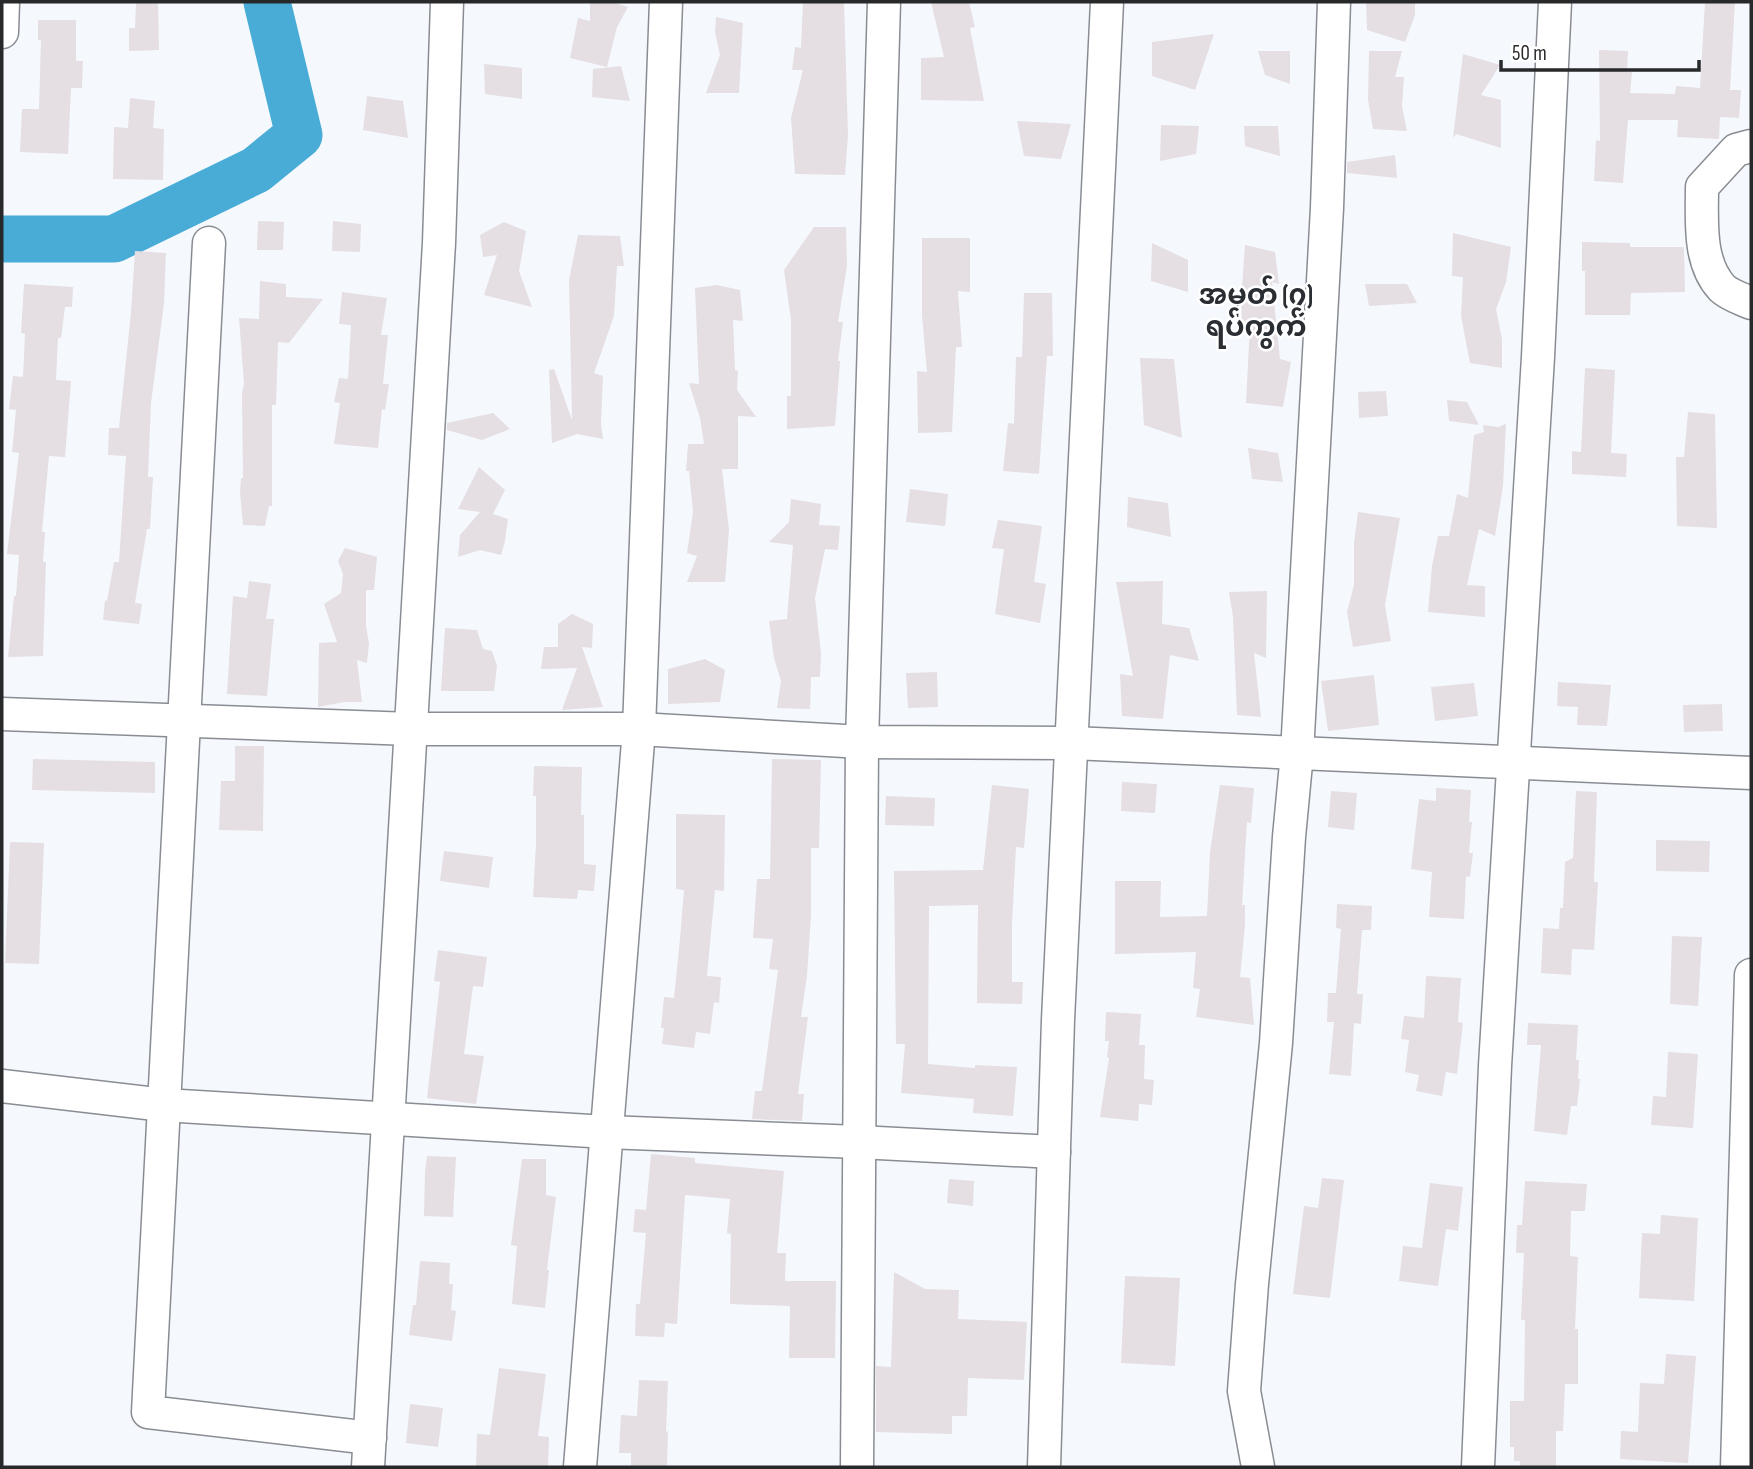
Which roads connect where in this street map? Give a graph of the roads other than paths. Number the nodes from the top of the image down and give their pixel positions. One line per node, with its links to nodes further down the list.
1 (3, 2): 8 (street)
2 (447, 2): 14 (street)
3 (666, 2): 15 (street)
4 (884, 2): 16 (street)
5 (1107, 2): 17 (street)
6 (1335, 2): 18 (street)
7 (1555, 2): 19 (street)
8 (2, 32)
9 (1751, 146): 11 (street)
10 (209, 243): 13 (street)
11 (1751, 303)
12 (2, 714): 13 (street)
13 (184, 721): 14 (street); 23 (street)
14 (411, 729): 15 (street); 24 (street)
15 (639, 729): 16 (street); 25 (street)
16 (862, 742): 17 (street); 26 (street)
17 (1072, 743): 18 (street); 27 (street)
18 (1297, 753): 19 (street); 32 (street)
19 (1513, 762): 20 (street); 33 (street)
20 (1751, 773)
21 (1751, 975): 34 (street)
22 (2, 1086): 23 (street)
23 (164, 1105): 24 (street); 28 (street)
24 (389, 1117): 25 (street); 28 (street)
25 (607, 1132): 26 (street); 29 (street)
26 (859, 1142): 27 (street); 30 (street)
27 (1054, 1152): 31 (street)
28 (369, 1453)
29 (580, 1467)
30 (857, 1467)
31 (1044, 1467)
32 (1258, 1467)
33 (1478, 1467)
34 (1737, 1467)

